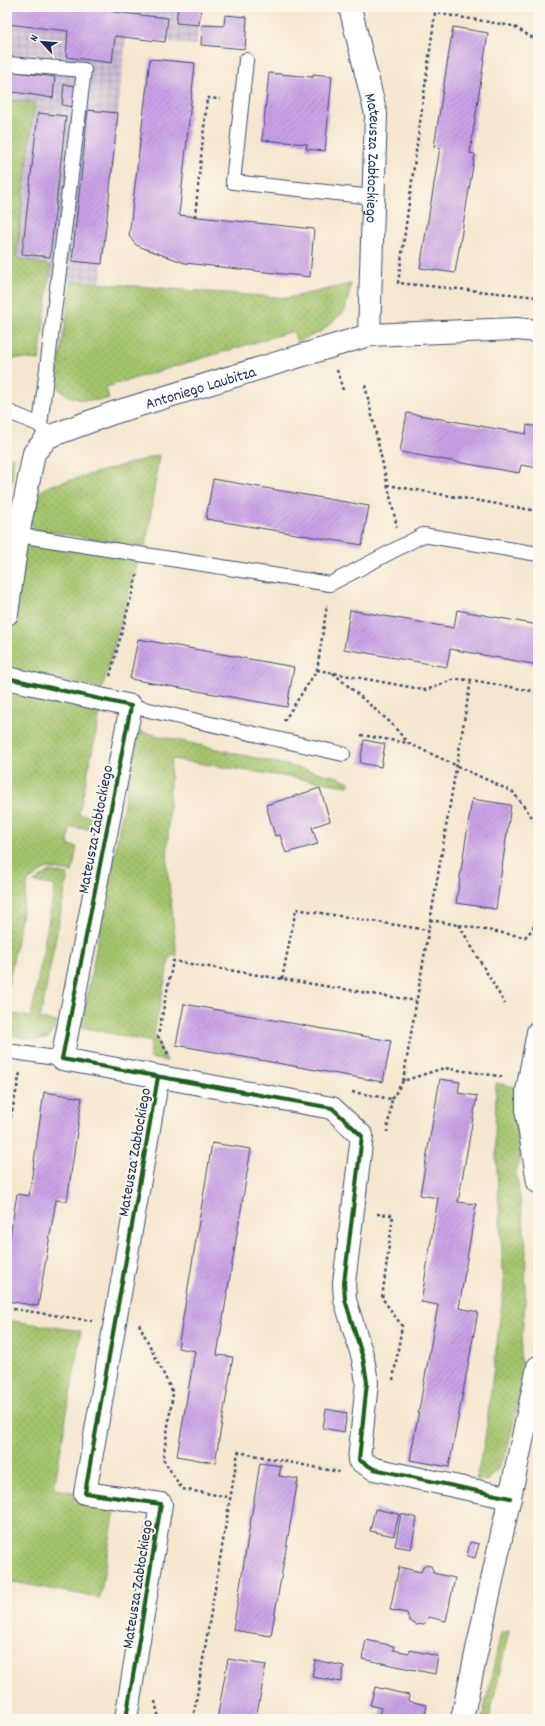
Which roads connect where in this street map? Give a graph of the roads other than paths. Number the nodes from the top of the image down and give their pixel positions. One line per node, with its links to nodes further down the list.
1 (350, 7): 4 (street, Mateusza Zabłockiego)
2 (246, 60): 4 (lane)
3 (7, 64): 8 (lane)
4 (373, 197): 6 (street, Mateusza Zabłockiego)
5 (538, 331): 6 (street, Antoniego Laubitza)
6 (369, 335): 8 (street, Antoniego Laubitza)
7 (7, 411): 8 (lane)
8 (44, 431): 9 (street, Antoniego Laubitza)
9 (18, 535): 10 (lane); 11 (street, Antoniego Laubitza)
10 (538, 554)
11 (7, 614)
12 (7, 678): 13 (street)
13 (131, 706): 14 (lane); 17 (street, Mateusza Zabłockiego)
14 (343, 754)
15 (538, 1032): 19 (street)
16 (7, 1051): 17 (lane, Mateusza Zabłockiego)
17 (62, 1059): 18 (street, Mateusza Zabłockiego)
18 (158, 1077): 21 (street); 22 (street, Mateusza Zabłockiego)
19 (538, 1182)
20 (538, 1367): 21 (street)
21 (510, 1498): 23 (street)
22 (126, 1719)
23 (462, 1719)

